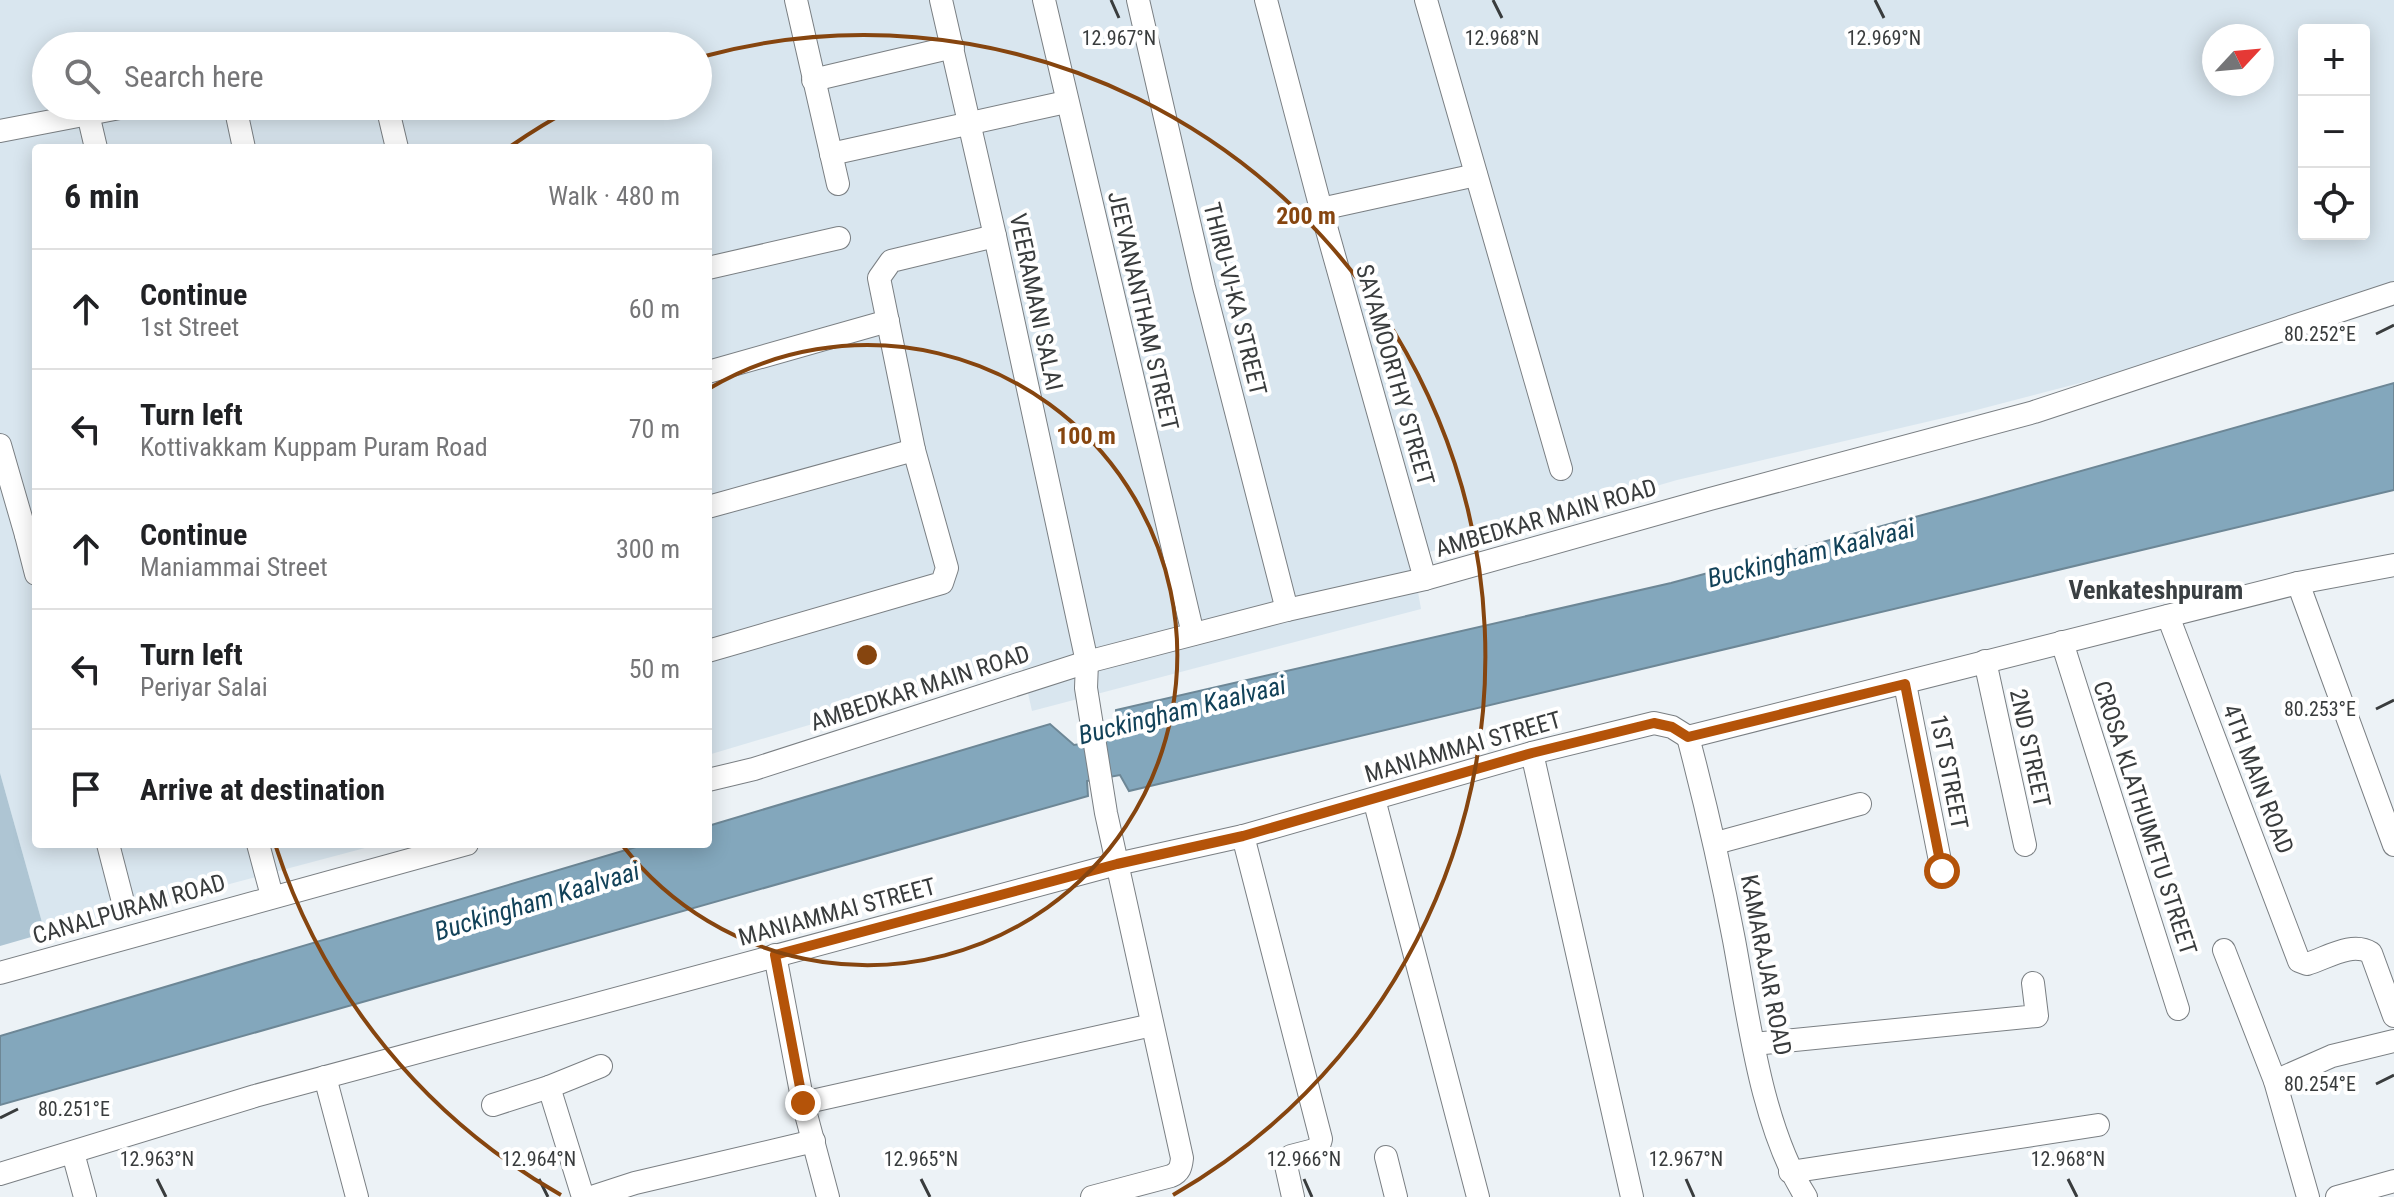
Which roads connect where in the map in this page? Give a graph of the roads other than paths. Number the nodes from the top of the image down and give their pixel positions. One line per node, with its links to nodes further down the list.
1 (796, 0): 8 (street)
2 (941, 0): 7 (street, VEERAMANI SALAI)
3 (1044, 0): 9 (street, JEEVANANTHAM STREET)
4 (1138, 0): 37 (street, THIRU-VI-KA STREET)
5 (1266, 0): 22 (street, SAYAMOORTHY STREET)
6 (1426, 0): 20 (street)
7 (953, 47): 8 (street); 14 (street, VEERAMANI SALAI)
8 (813, 80): 19 (street)
9 (1066, 102): 14 (street); 39 (street, JEEVANANTHAM STREET)
10 (57, 120): 15 (street)
11 (89, 120): 16 (street)
12 (238, 120): 17 (street)
13 (390, 120): 18 (street)
14 (969, 123): 19 (street); 23 (street, VEERAMANI SALAI)
15 (0, 131)
16 (95, 144)
17 (243, 144)
18 (396, 144)
19 (831, 154): 21 (street)
20 (1476, 175): 22 (street); 31 (street)
21 (838, 184)
22 (1321, 209): 35 (street, SAYAMOORTHY STREET)
23 (995, 236): 27 (street); 43 (street, VEERAMANI SALAI)
24 (839, 238): 25 (street)
25 (712, 267)
26 (2394, 293): 35 (street, AMBEDKAR MAIN ROAD)
27 (888, 321): 28 (street); 30 (street)
28 (712, 371)
29 (0, 445): 33 (street)
30 (914, 450): 32 (street); 41 (street)
31 (1561, 469)
32 (712, 506)
33 (31, 535)
34 (2394, 565): 36 (street)
35 (1425, 579): 37 (street, AMBEDKAR MAIN ROAD)
36 (2298, 583): 38 (street); 53 (street)
37 (1287, 610): 39 (street, AMBEDKAR MAIN ROAD)
38 (2168, 616): 40 (street); 66 (street, 4TH MAIN ROAD)
39 (1193, 634): 43 (street, AMBEDKAR MAIN ROAD)
40 (2062, 642): 42 (street); 65 (street, CROSA KLATHUMETU STREET)
41 (712, 650)
42 (1985, 661): 44 (street); 52 (street, 2ND STREET)
43 (1087, 662): 47 (street, AMBEDKAR MAIN ROAD); 57 (street, VEERAMANI SALAI)
44 (1905, 684): 45 (street); 58 (street, 1ST STREET)
45 (1688, 737): 46 (street, MANIAMMAI STREET); 51 (street, KAMARAJAR ROAD)
46 (1532, 753): 48 (street, MANIAMMAI STREET); 92 (street)
47 (712, 779)
48 (1374, 799): 50 (street, MANIAMMAI STREET); 91 (street)
49 (1860, 804): 51 (street)
50 (1243, 836): 57 (street, MANIAMMAI STREET); 89 (street)
51 (1716, 843): 69 (street, KAMARAJAR ROAD)
52 (2025, 845)
53 (2394, 845)
54 (109, 848): 60 (street)
55 (259, 848): 59 (street)
56 (452, 848): 59 (street)
57 (1117, 864): 62 (street, MANIAMMAI STREET); 67 (street, VEERAMANI SALAI)
58 (1942, 871)
59 (272, 896): 63 (street, CANALPURAM ROAD)
60 (122, 898)
61 (2224, 950): 72 (street)
62 (775, 955): 71 (street, MANIAMMAI STREET); 74 (street)
63 (0, 973)
64 (2033, 983): 69 (street)
65 (2178, 1009)
66 (2394, 1016)
67 (1152, 1025): 74 (street); 88 (street, VEERAMANI SALAI)
68 (2394, 1041): 72 (street)
69 (1754, 1044): 80 (street, KAMARAJAR ROAD)
70 (601, 1066): 73 (street)
71 (325, 1077): 78 (street, MANIAMMAI STREET); 84 (street)
72 (2275, 1081): 94 (street)
73 (549, 1087): 75 (street); 85 (street)
74 (803, 1103): 77 (street)
75 (493, 1105)
76 (2098, 1125): 80 (street)
77 (814, 1141): 86 (street); 87 (street)
78 (73, 1153): 81 (street, MANIAMMAI STREET); 83 (street)
79 (1386, 1157): 90 (street)
80 (1790, 1172): 93 (street, KAMARAJAR ROAD)
81 (0, 1174)
82 (2394, 1181): 95 (street)
83 (85, 1197)
84 (357, 1197)
85 (583, 1197)
86 (592, 1197)
87 (828, 1197)
88 (1092, 1197)
89 (1293, 1197)
90 (1396, 1197)
91 (1478, 1197)
92 (1632, 1197)
93 (1806, 1197)
94 (2308, 1197)
95 (2337, 1197)

